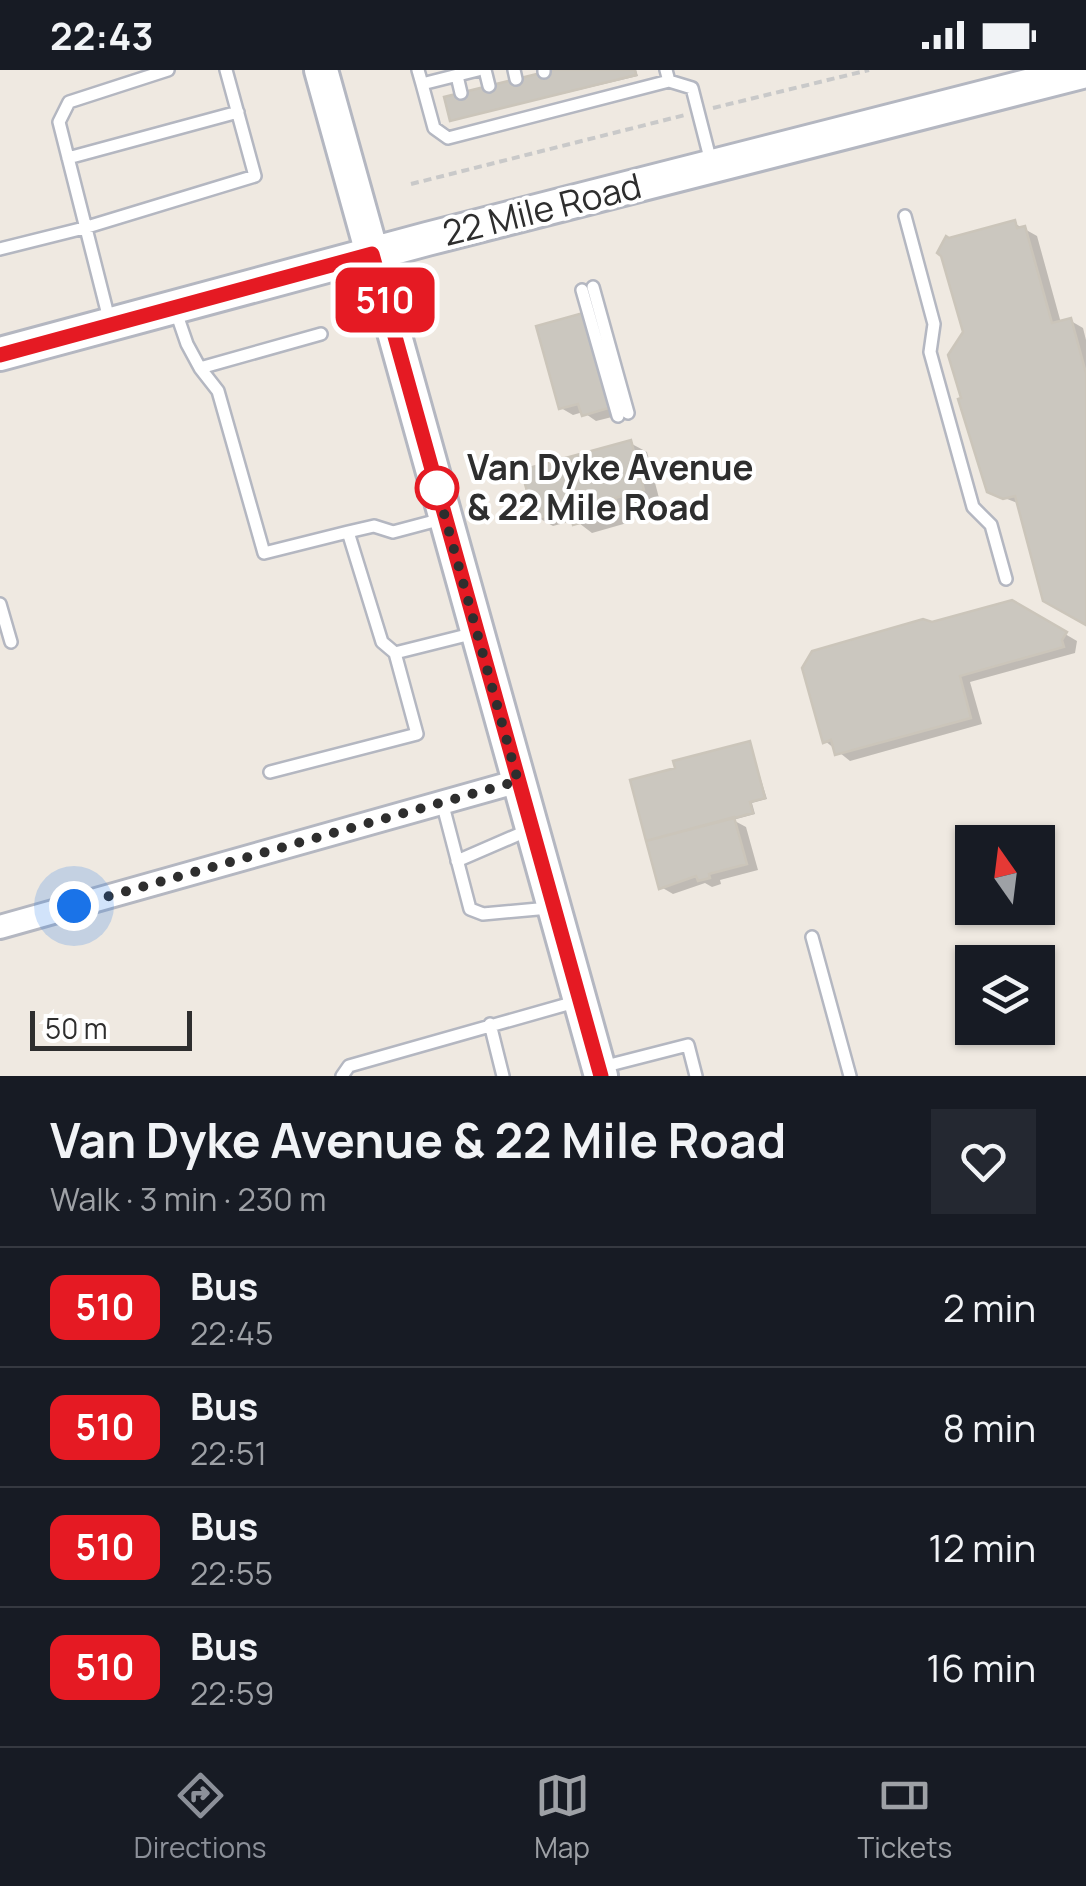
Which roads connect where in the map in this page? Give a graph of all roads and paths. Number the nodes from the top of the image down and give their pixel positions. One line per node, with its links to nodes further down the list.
1 (168, 70): 28 (lane)
2 (226, 70): 22 (lane)
3 (322, 70): 34 (street)
4 (418, 70): 12 (lane)
5 (481, 70): 8 (lane); 13 (lane)
6 (869, 70): 23 (path)
7 (1086, 71): 10 (street, 22 Mile Road)
8 (456, 76): 12 (lane); 15 (lane)
9 (668, 76): 17 (lane); 23 (lane)
10 (1045, 76): 29 (street, 22 Mile Road)
11 (604, 83): 17 (lane)
12 (422, 84): 27 (lane)
13 (489, 86)
14 (578, 90): 19 (lane)
15 (461, 93)
16 (551, 96): 21 (lane)
17 (608, 97): 19 (lane)
18 (523, 103): 25 (lane)
19 (582, 104): 21 (lane)
20 (495, 110): 26 (lane)
21 (555, 111): 25 (lane)
22 (238, 112): 28 (lane); 32 (lane)
23 (698, 112): 29 (lane); 30 (path)
24 (468, 117): 27 (lane)
25 (527, 118): 26 (lane)
26 (500, 125): 27 (lane)
27 (472, 132)
28 (68, 158): 32 (lane)
29 (712, 166): 34 (street, 22 Mile Road)
30 (411, 184)
31 (905, 216): 44 (lane)
32 (84, 228): 33 (lane); 37 (lane)
33 (0, 249)
34 (372, 254): 36 (street, 22 Mile Road); 42 (street)
35 (588, 288): 41 (lane)
36 (175, 307): 37 (street, 22 Mile Road); 40 (lane)
37 (110, 325): 39 (street, 22 Mile Road)
38 (322, 334): 40 (lane)
39 (0, 354)
40 (200, 368): 43 (lane)
41 (623, 415)
42 (446, 518): 43 (lane); 46 (street)
43 (348, 532): 48 (lane)
44 (1006, 579)
45 (0, 604): 47 (lane)
46 (478, 632): 48 (lane); 50 (street)
47 (10, 642)
48 (395, 653): 49 (lane)
49 (270, 772)
50 (518, 781): 51 (street); 52 (street)
51 (442, 802): 53 (lane); 55 (street)
52 (532, 828): 53 (lane); 54 (street)
53 (457, 861): 54 (lane)
54 (554, 908): 57 (street)
55 (0, 926)
56 (812, 937): 63 (lane)
57 (579, 1000): 58 (lane); 59 (street)
58 (490, 1024): 60 (lane); 61 (lane)
59 (599, 1072): 62 (lane)
60 (342, 1076)
61 (503, 1076)
62 (696, 1076)
63 (850, 1076)

